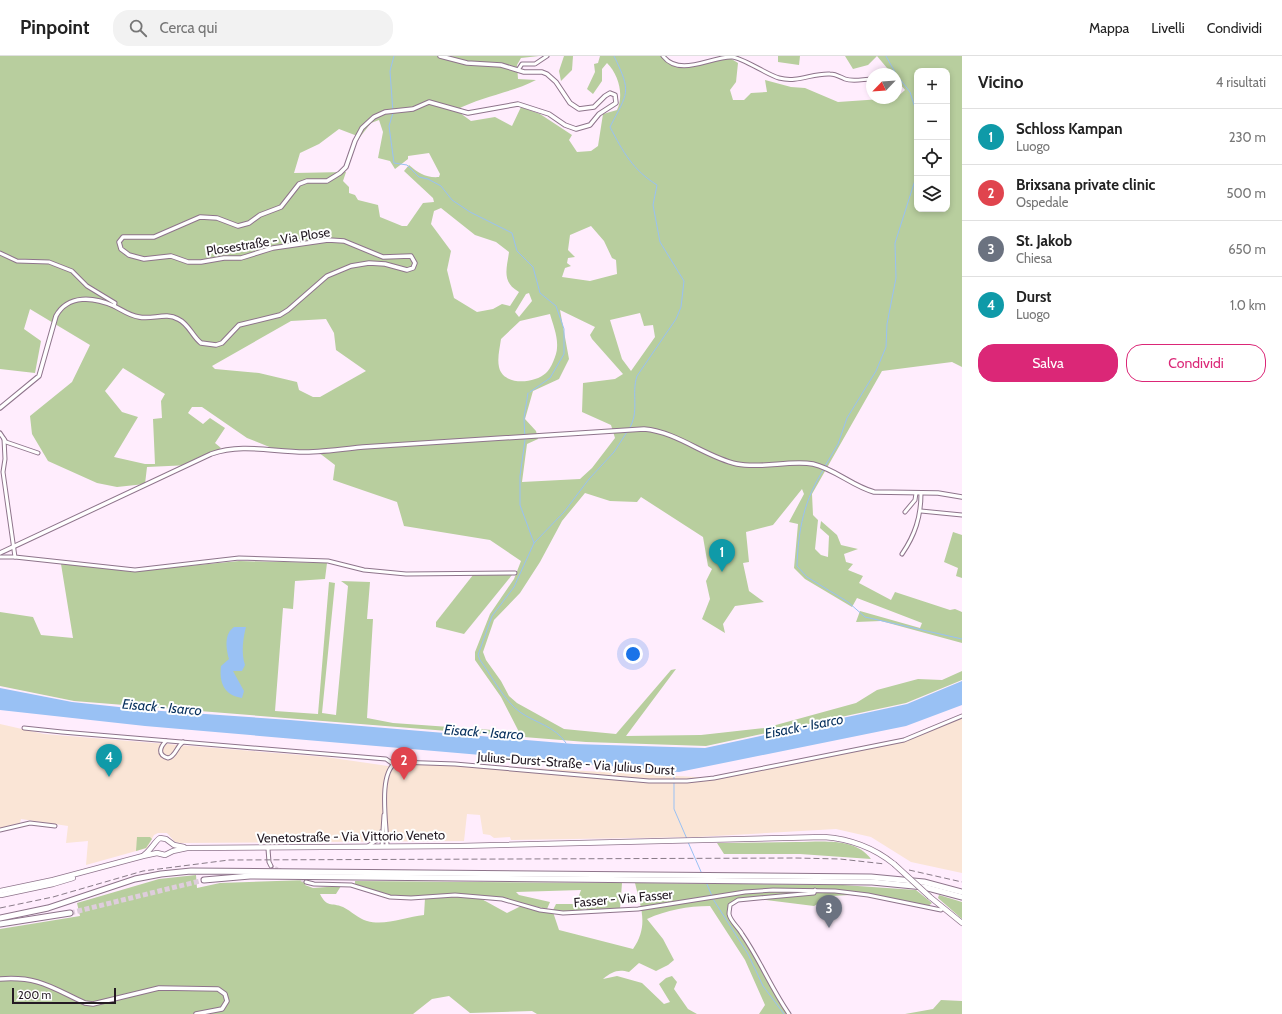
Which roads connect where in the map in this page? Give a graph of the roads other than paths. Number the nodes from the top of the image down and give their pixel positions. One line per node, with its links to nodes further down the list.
1 (440, 56): 6 (street)
2 (547, 56): 6 (street)
3 (663, 56): 5 (street)
4 (734, 56): 5 (street); 7 (street)
5 (717, 58)
6 (518, 70): 9 (street, Plosestraße - Via Plose)
7 (866, 79)
8 (0, 253): 9 (street)
9 (114, 306): 10 (street, Plosestraße - Via Plose)
10 (0, 408)
11 (0, 433): 12 (street)
12 (4, 438): 13 (street); 15 (street)
13 (5, 448): 14 (street); 22 (street)
14 (0, 449)
15 (38, 453)
16 (916, 493): 17 (street); 20 (street); 22 (street)
17 (921, 493): 18 (street); 19 (street)
18 (962, 497)
19 (921, 511): 21 (street); 24 (street)
20 (905, 512)
21 (962, 515)
22 (15, 547): 23 (street); 26 (street)
23 (0, 553)
24 (902, 554)
25 (0, 557): 26 (street)
26 (15, 557): 27 (street)
27 (514, 573)
28 (962, 716): 34 (street, Julius-Durst-Straße - Via Julius Durst)
29 (24, 728): 30 (street, Julius-Durst-Straße - Via Julius Durst)
30 (166, 741): 31 (street, Julius-Durst-Straße - Via Julius Durst); 33 (street)
31 (173, 741): 32 (street, Julius-Durst-Straße - Via Julius Durst); 33 (street)
32 (183, 742): 33 (street); 34 (street, Julius-Durst-Straße - Via Julius Durst)
33 (175, 752)
34 (393, 764): 35 (street)
35 (385, 812): 38 (street); 40 (street)
36 (55, 826): 37 (street)
37 (0, 830)
38 (382, 830): 40 (street); 42 (street)
39 (170, 844): 41 (main road, Venetostraße - Via Vittorio Veneto); 43 (main road, Venetostraße - Via Vittorio Veneto); 45 (main road)
40 (385, 846): 42 (main road, Venetostraße - Via Vittorio Veneto); 55 (main road, Venetostraße - Via Vittorio Veneto, bridge)
41 (154, 847): 46 (main road); 47 (main road, Venetostraße - Via Vittorio Veneto)
42 (367, 847): 44 (main road, Venetostraße - Via Vittorio Veneto)
43 (187, 848): 44 (main road, Venetostraße - Via Vittorio Veneto); 45 (main road, Venetostraße - Via Vittorio Veneto)
44 (268, 848): 48 (street)
45 (169, 852): 46 (main road, Venetostraße - Via Vittorio Veneto)
46 (157, 853): 47 (main road, Venetostraße - Via Vittorio Veneto)
47 (143, 856): 53 (main road, Venetostraße - Via Vittorio Veneto)
48 (271, 866)
49 (204, 880): 54 (highway)
50 (306, 882): 51 (street, Fasser - Via Fasser)
51 (815, 890): 55 (street); 62 (street)
52 (962, 892): 57 (highway)
53 (1, 893)
54 (962, 897)
55 (943, 908): 58 (main road, Venetostraße - Via Vittorio Veneto)
56 (70, 912): 59 (highway)
57 (0, 918)
58 (962, 923)
59 (0, 924)
60 (0, 979): 61 (street)
61 (196, 1014)
62 (789, 1014)

